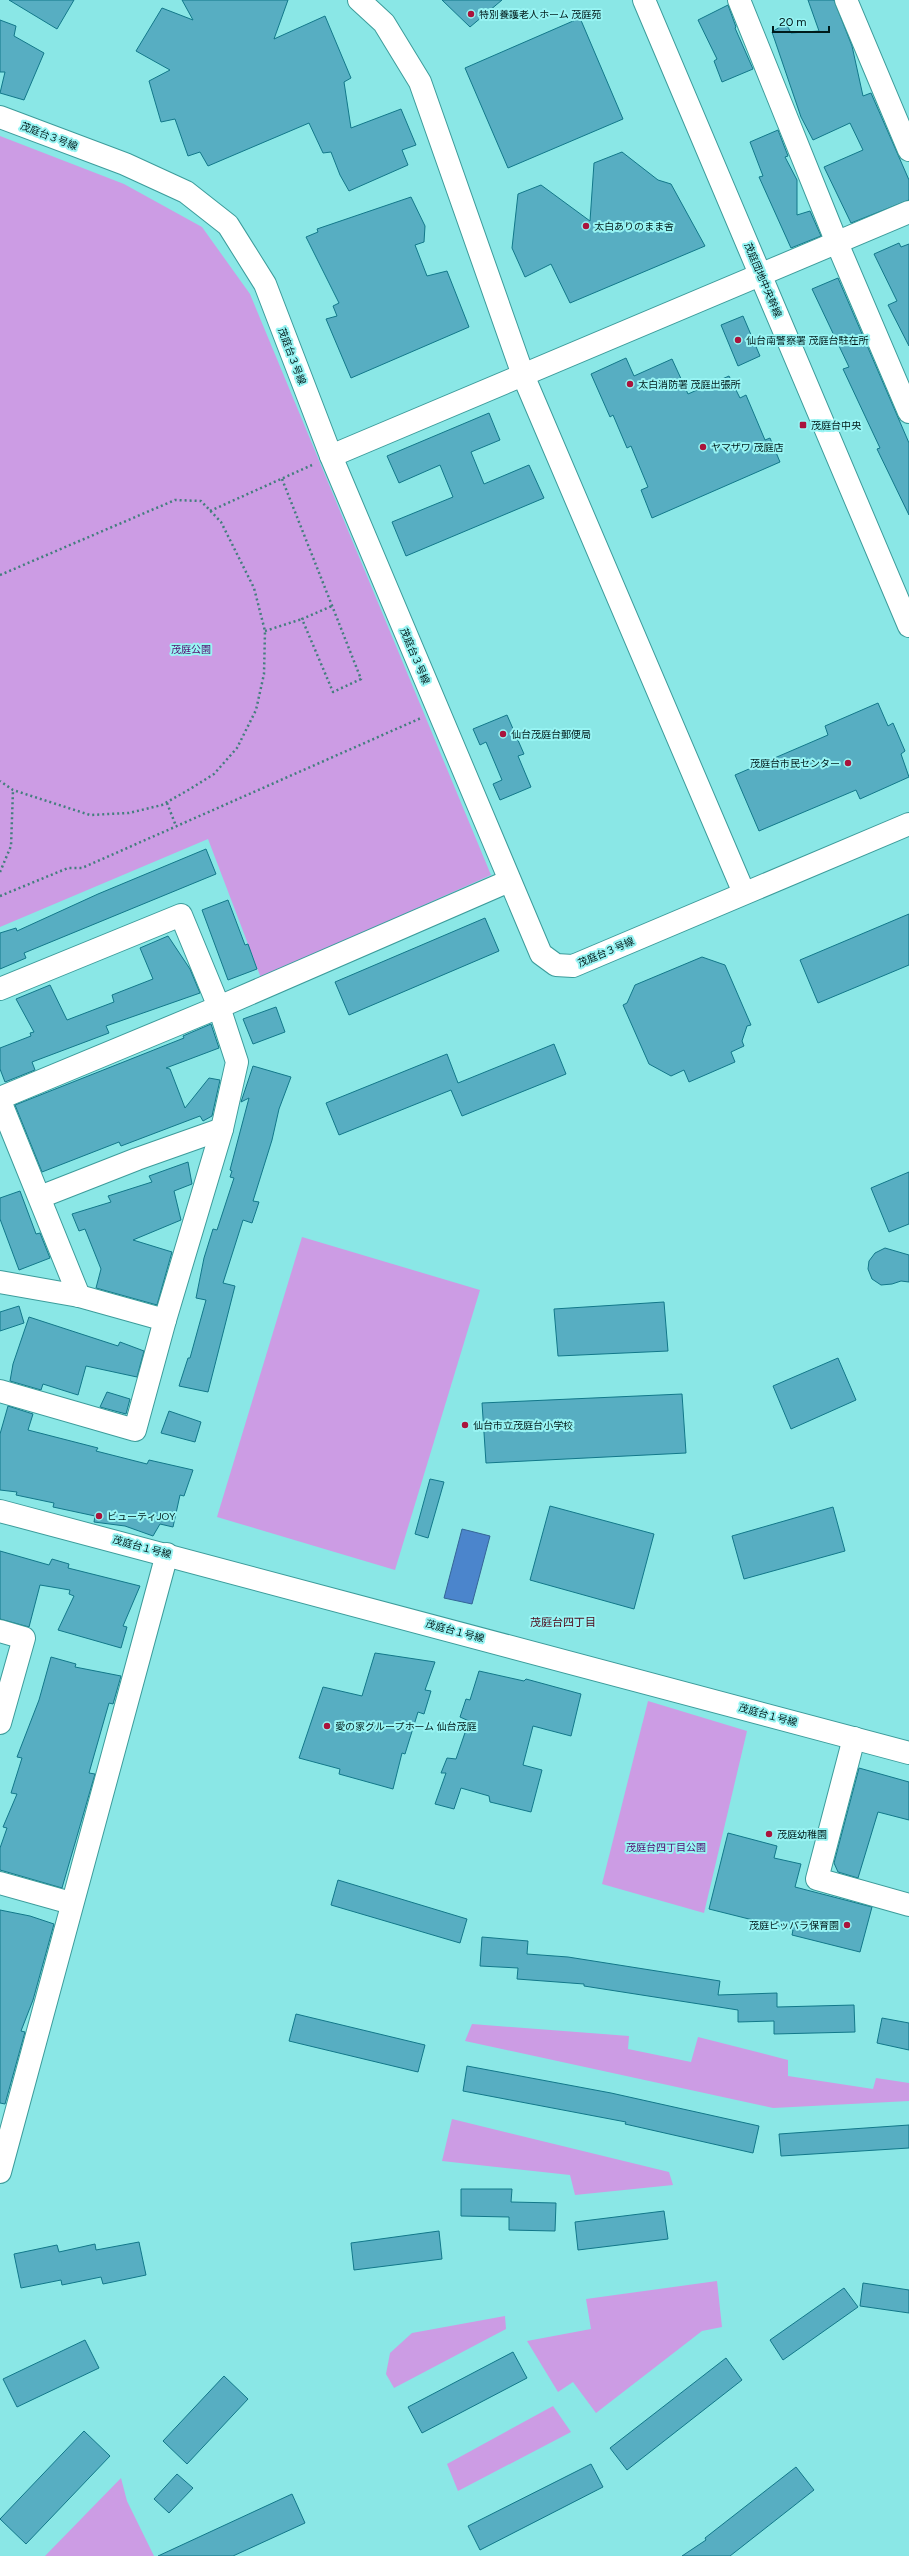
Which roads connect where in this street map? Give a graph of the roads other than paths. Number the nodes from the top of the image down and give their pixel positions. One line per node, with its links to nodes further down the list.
1 (359, 0): 10 (street)
2 (644, 0): 9 (street, 茂庭団地中央幹線)
3 (739, 0): 8 (street)
4 (846, 0): 6 (street)
5 (0, 117): 12 (street, 茂庭台３号線)
6 (909, 150)
7 (909, 212): 8 (street)
8 (837, 243): 9 (street); 11 (street)
9 (761, 274): 10 (street); 13 (street, 茂庭団地中央幹線)
10 (523, 375): 12 (street); 16 (street)
11 (909, 412)
12 (331, 456): 15 (street, 茂庭台３号線)
13 (909, 626)
14 (909, 824): 16 (street, 茂庭台３号線)
15 (509, 880): 16 (street, 茂庭台３号線); 18 (street)
16 (744, 893)
17 (0, 989): 18 (street)
18 (219, 1007): 19 (street); 20 (street)
19 (0, 1100): 21 (street)
20 (222, 1129): 21 (street); 24 (street)
21 (40, 1197): 23 (street)
22 (0, 1282): 23 (street)
23 (79, 1296): 24 (street)
24 (165, 1320): 25 (street)
25 (0, 1391)
26 (0, 1511): 27 (street, 茂庭台１号線)
27 (167, 1554): 30 (street, 茂庭台１号線); 33 (street)
28 (0, 1631): 29 (street)
29 (0, 1723)
30 (854, 1738): 31 (street, 茂庭台１号線); 34 (street)
31 (909, 1753)
32 (0, 1883): 33 (street)
33 (72, 1903): 35 (street)
34 (909, 1904)
35 (4, 2138): 36 (street)
36 (0, 2172)

